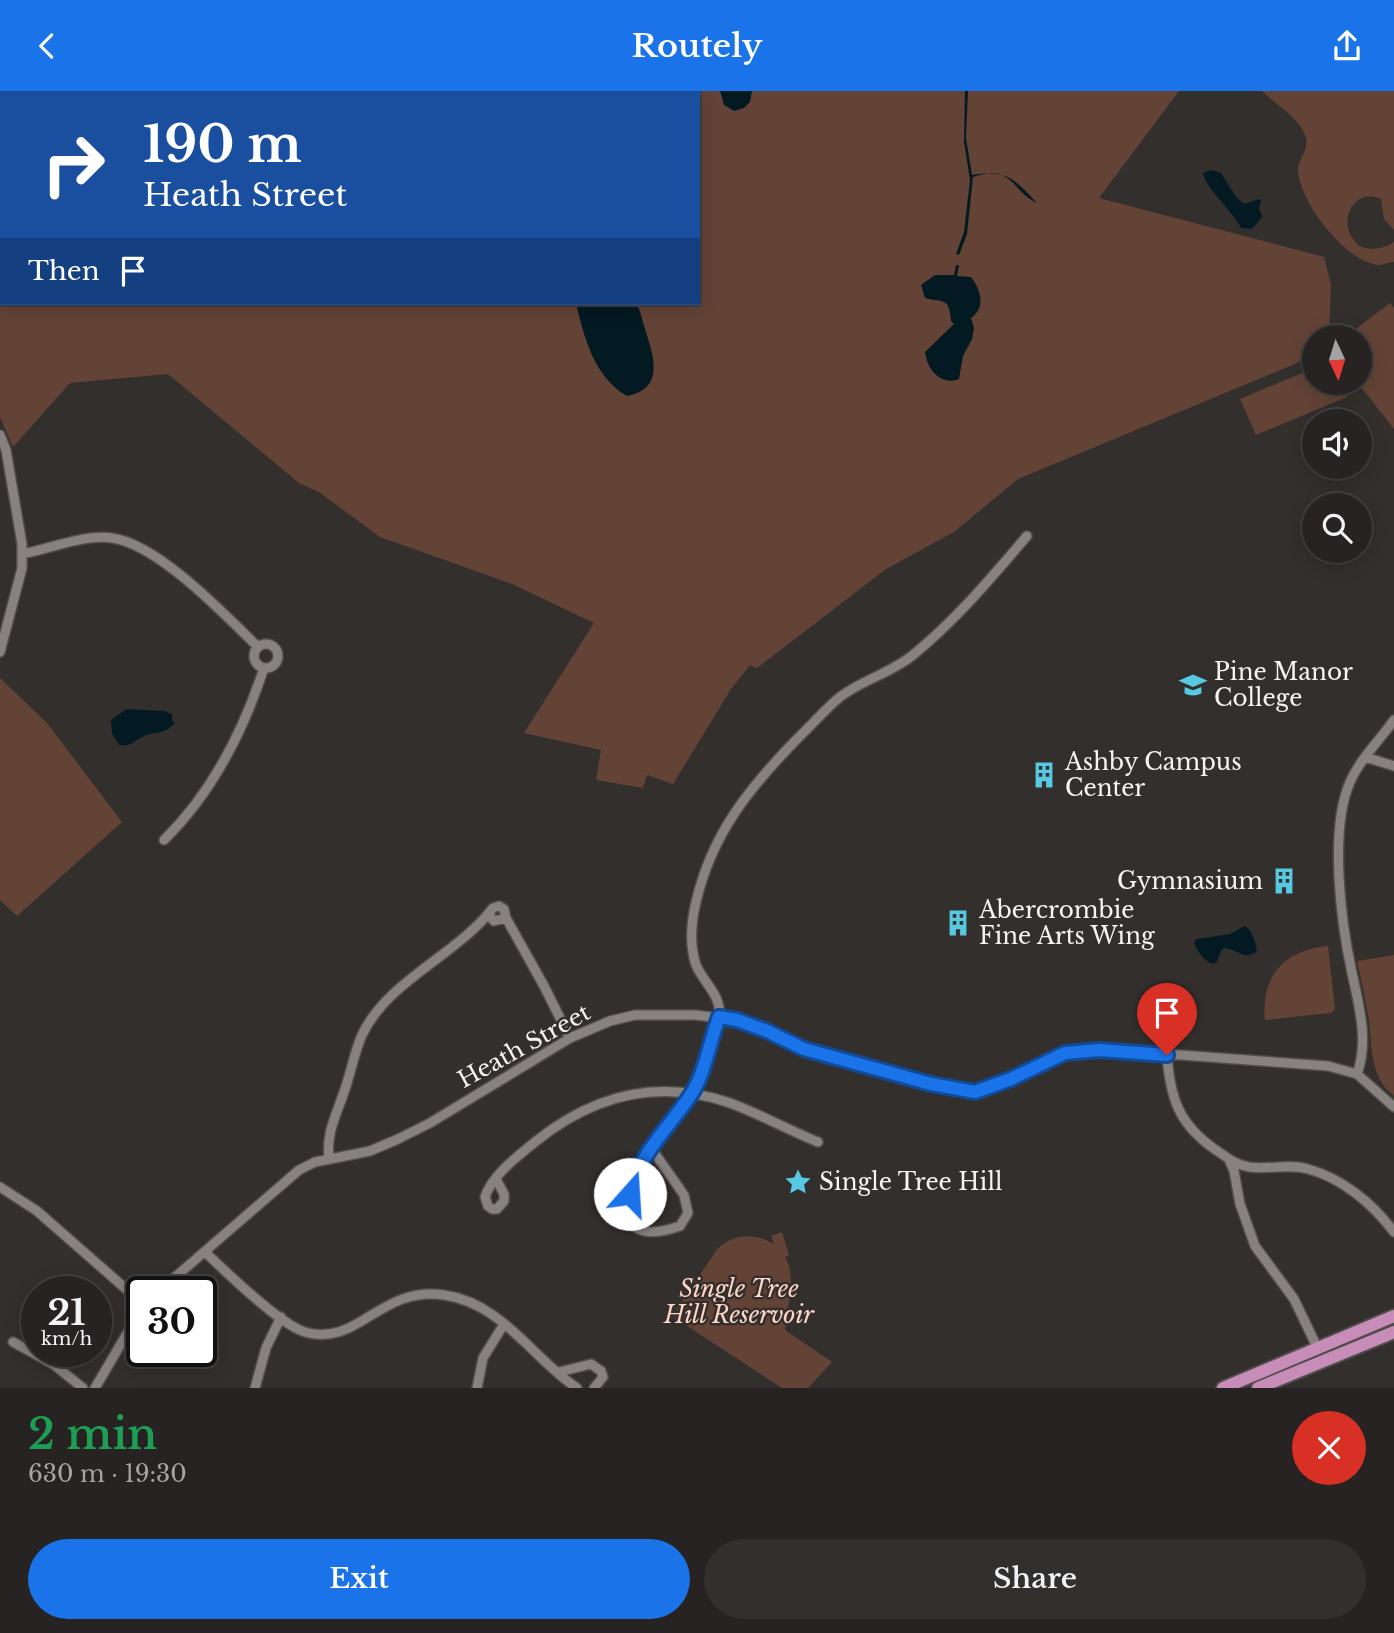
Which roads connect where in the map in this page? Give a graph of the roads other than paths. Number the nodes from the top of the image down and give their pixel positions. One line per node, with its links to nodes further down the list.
1 (0, 435): 3 (street)
2 (1027, 536): 11 (street)
3 (22, 554): 4 (street); 5 (street)
4 (258, 647): 6 (street); 6 (street)
5 (0, 652)
6 (264, 668): 10 (street)
7 (1394, 720): 8 (street)
8 (1366, 757): 9 (street); 14 (street)
9 (1394, 767)
10 (164, 840)
11 (719, 1017): 12 (street, Heath Street); 13 (street, Heath Street); 15 (street)
12 (570, 1038): 19 (street, Heath Street); 19 (street)
13 (1167, 1055): 14 (street, Heath Street); 20 (street)
14 (1357, 1074): 16 (street, Heath Street)
15 (693, 1093): 17 (street); 18 (street); 21 (street)
16 (1394, 1107)
17 (818, 1142)
18 (651, 1148): 18 (street)
19 (329, 1158): 24 (street, Heath Street)
20 (1230, 1163): 23 (street); 33 (street)
21 (496, 1179)
22 (0, 1188): 26 (street)
23 (1394, 1232)
24 (205, 1252): 25 (street, Heath Street); 28 (street)
25 (177, 1276)
26 (126, 1291)
27 (1394, 1316): 33 (highway)
28 (281, 1317): 29 (street); 37 (street)
29 (504, 1324): 34 (street); 38 (street)
30 (126, 1331): 36 (street)
31 (1394, 1332): 42 (highway)
32 (13, 1342): 35 (street)
33 (1317, 1347): 41 (highway)
34 (559, 1372): 39 (street); 40 (street)
35 (83, 1388)
36 (95, 1388)
37 (255, 1388)
38 (477, 1388)
39 (577, 1388)
40 (594, 1388)
41 (1223, 1388)
42 (1258, 1388)

